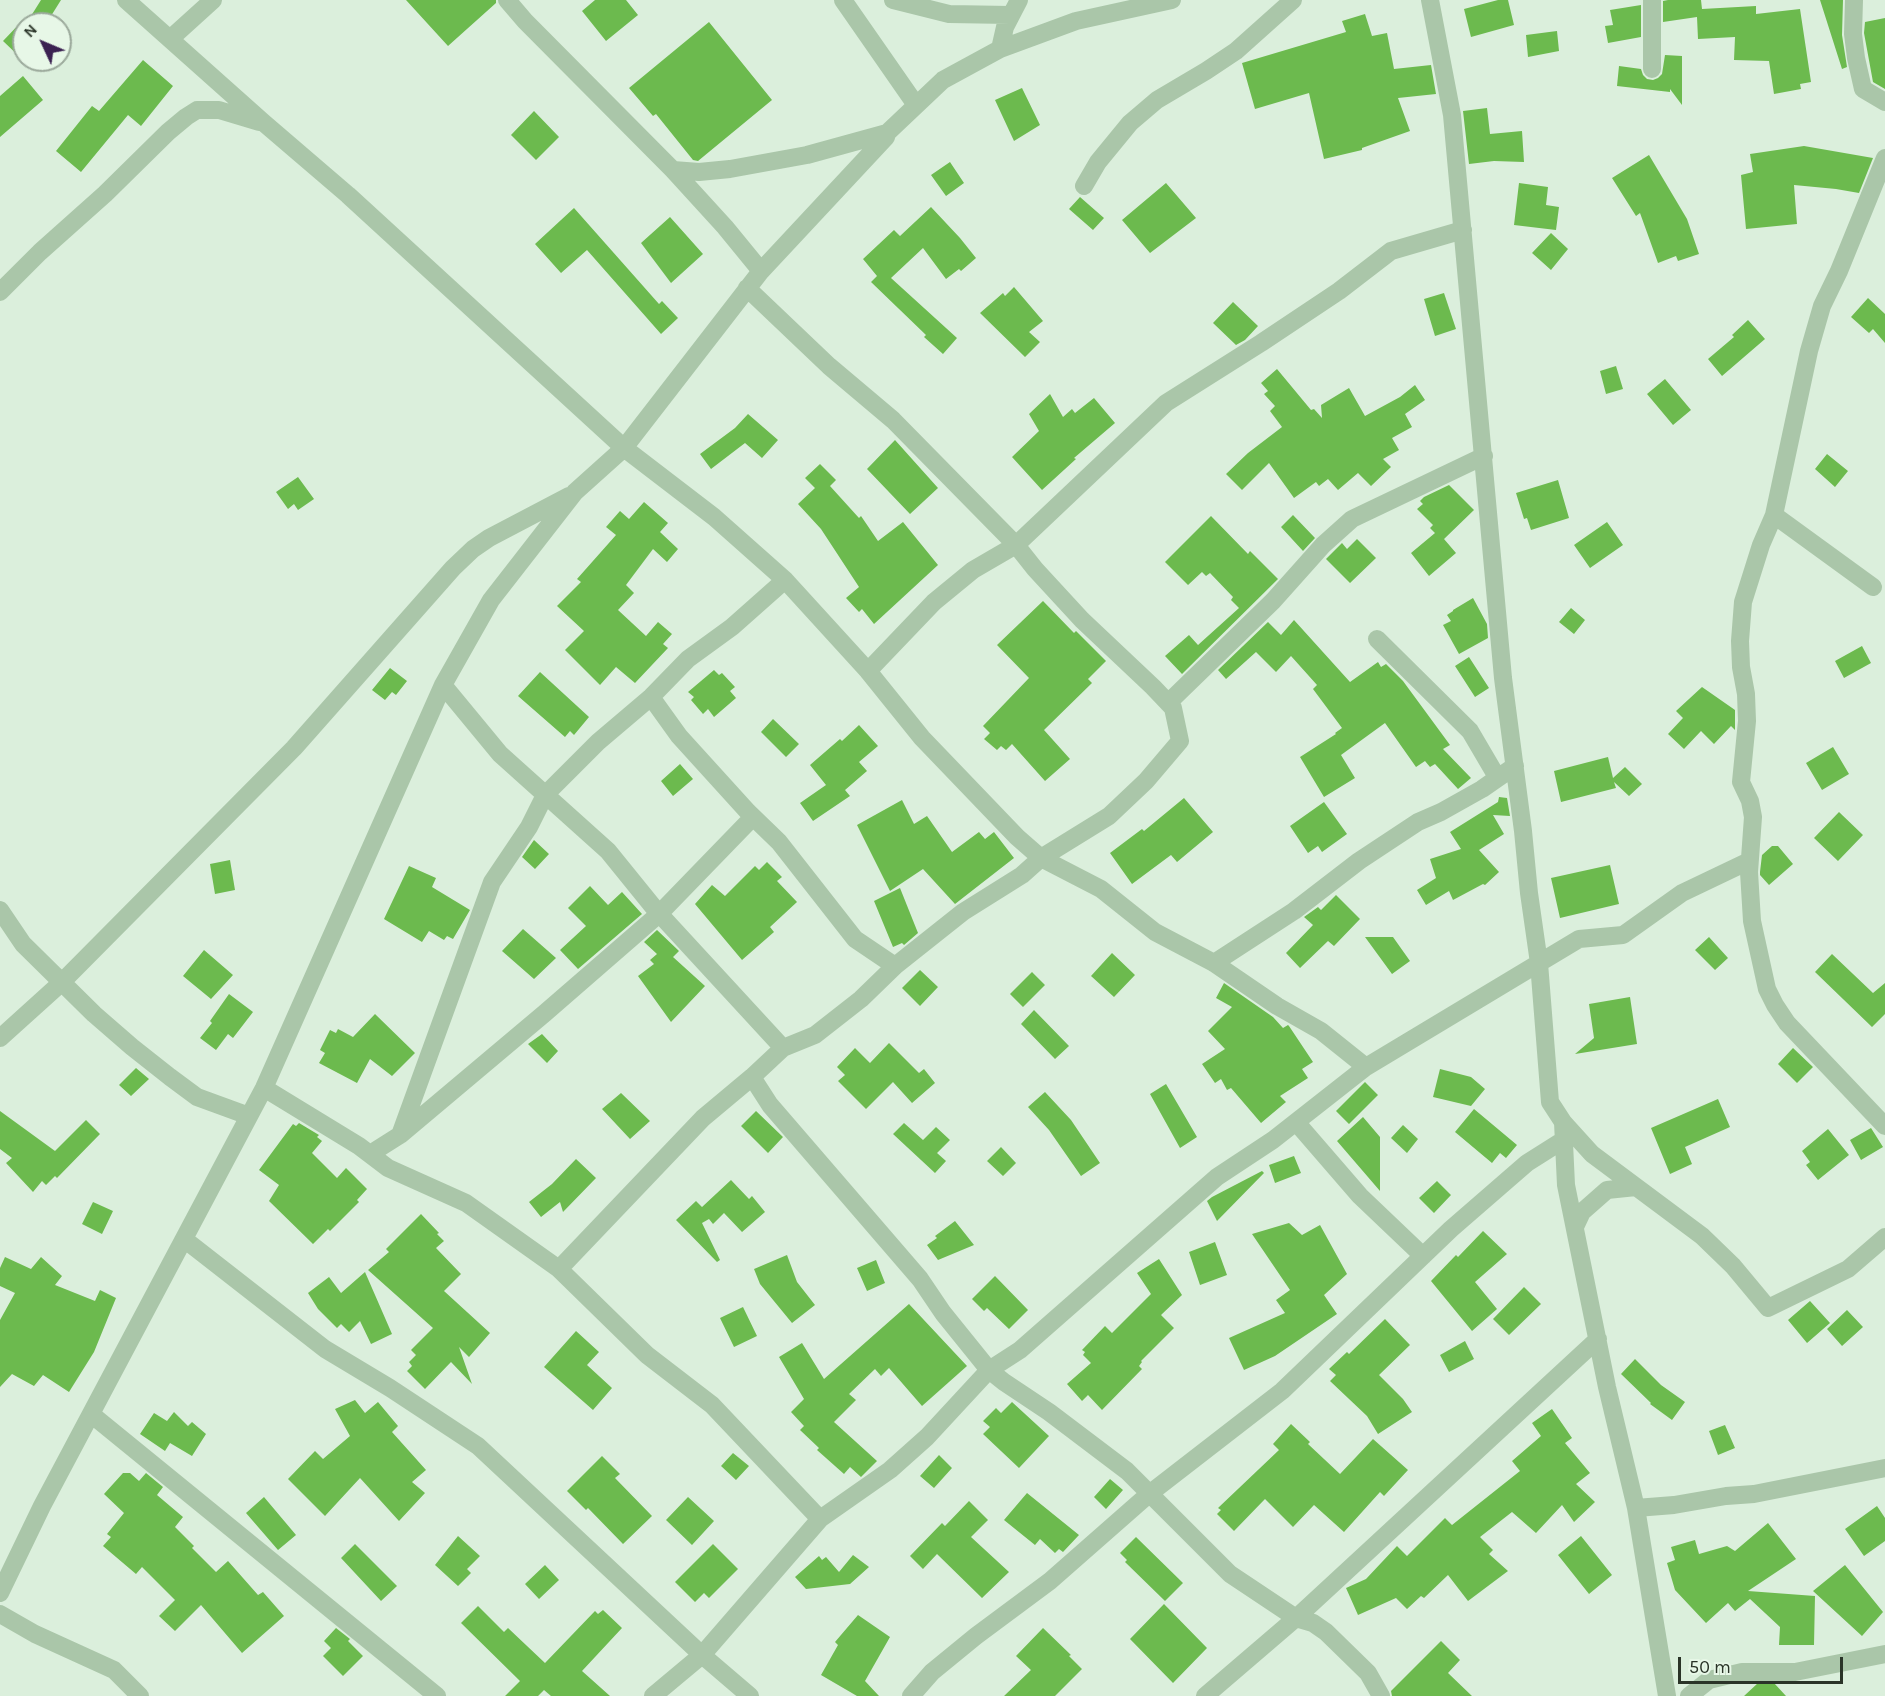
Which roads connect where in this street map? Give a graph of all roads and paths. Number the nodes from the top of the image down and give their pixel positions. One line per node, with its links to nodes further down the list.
1 (126, 0): 12 (street)
2 (213, 0): 12 (street)
3 (507, 0): 20 (street)
4 (843, 0): 16 (street)
5 (893, 0): 11 (street)
6 (1172, 0): 13 (street)
7 (1293, 0): 21 (street)
8 (1431, 0): 22 (street)
9 (1652, 0): 14 (street)
10 (1854, 0): 15 (street)
11 (1014, 8): 13 (street)
12 (170, 39): 17 (street)
13 (1000, 49): 16 (street)
14 (1652, 69)
15 (1885, 102)
16 (916, 105): 18 (street)
17 (264, 123): 25 (street); 26 (street)
18 (887, 133): 20 (street); 23 (street)
19 (1885, 158): 29 (street)
20 (673, 170): 23 (street)
21 (1084, 186)
22 (1463, 230): 27 (street); 30 (street)
23 (761, 271): 24 (street)
24 (747, 288): 26 (street); 30 (street)
25 (0, 292)
26 (624, 448): 28 (street); 31 (street)
27 (1484, 456): 37 (street); 38 (street)
28 (575, 492): 35 (street); 49 (street)
29 (1774, 515): 32 (street); 43 (street)
30 (1016, 545): 34 (street); 37 (street)
31 (785, 580): 34 (street); 36 (street)
32 (1874, 587)
33 (1377, 639): 39 (street)
34 (868, 671): 42 (street)
35 (443, 685): 40 (street); 54 (street)
36 (651, 697): 40 (street); 41 (street)
37 (1168, 703): 42 (street)
38 (1515, 766): 39 (street); 47 (street)
39 (1497, 777): 46 (street)
40 (545, 795): 45 (street); 59 (street)
41 (753, 817): 45 (street); 48 (street)
42 (1041, 858): 46 (street); 48 (street)
43 (1749, 861): 47 (street); 57 (street)
44 (0, 910): 49 (street)
45 (659, 914): 51 (street); 59 (street)
46 (1214, 963): 52 (street)
47 (1539, 963): 52 (street); 58 (street)
48 (895, 966): 51 (street)
49 (62, 983): 50 (street); 55 (street)
50 (0, 1038)
51 (783, 1048): 53 (street)
52 (1366, 1066): 56 (street)
53 (752, 1077): 66 (street); 68 (street)
54 (264, 1088): 55 (street); 60 (street)
55 (249, 1116): 64 (street)
56 (1296, 1122): 65 (street); 68 (street)
57 (1885, 1126)
58 (1564, 1130): 61 (street); 62 (street); 65 (street)
59 (400, 1135): 60 (street)
60 (370, 1154): 66 (street)
61 (1636, 1187): 62 (street); 63 (street)
62 (1575, 1227): 67 (street)
63 (1885, 1237)
64 (184, 1239): 69 (street); 78 (street)
65 (1423, 1256): 71 (street)
66 (559, 1269): 73 (street)
67 (1598, 1339): 72 (street); 76 (street)
68 (989, 1370): 71 (street); 73 (street)
69 (91, 1414): 74 (street); 80 (street)
70 (1885, 1468): 72 (street)
71 (1149, 1494): 76 (street); 83 (street)
72 (1636, 1508): 86 (street)
73 (820, 1520): 78 (street)
74 (0, 1593)
75 (0, 1614): 79 (street)
76 (1296, 1618): 84 (street); 85 (street)
77 (1885, 1654): 87 (street)
78 (702, 1655): 81 (street); 82 (street)
79 (140, 1696)
80 (437, 1696)
81 (653, 1696)
82 (750, 1696)
83 (911, 1696)
84 (1205, 1696)
85 (1381, 1696)
86 (1667, 1696)
87 (1689, 1696)

